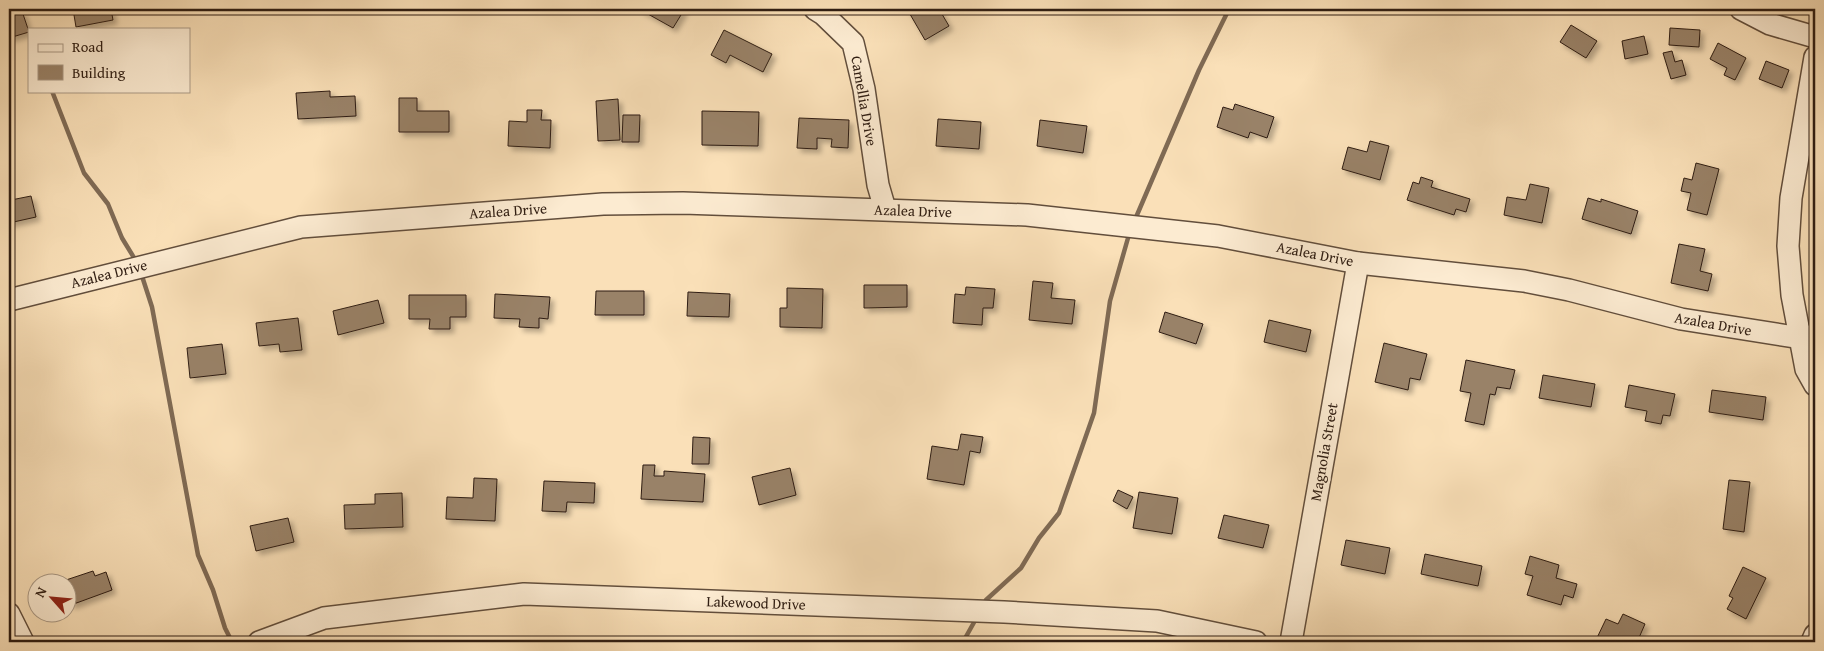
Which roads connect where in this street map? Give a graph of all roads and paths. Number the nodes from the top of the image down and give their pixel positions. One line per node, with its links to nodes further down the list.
1 (815, 9): 6 (street, Camellia Drive)
2 (1741, 9): 3 (street)
3 (1774, 16): 4 (street)
4 (1815, 37)
5 (1815, 57): 9 (street)
6 (885, 209): 7 (street, Azalea Drive); 8 (street, Azalea Drive)
7 (1358, 263): 9 (street, Azalea Drive); 16 (street, Magnolia Street)
8 (9, 300)
9 (1808, 337): 10 (street)
10 (1815, 385)
11 (9, 614): 13 (street)
12 (1815, 635): 17 (street)
13 (22, 642)
14 (259, 642): 15 (street, Lakewood Drive)
15 (1256, 642)
16 (1291, 642)
17 (1812, 642)

